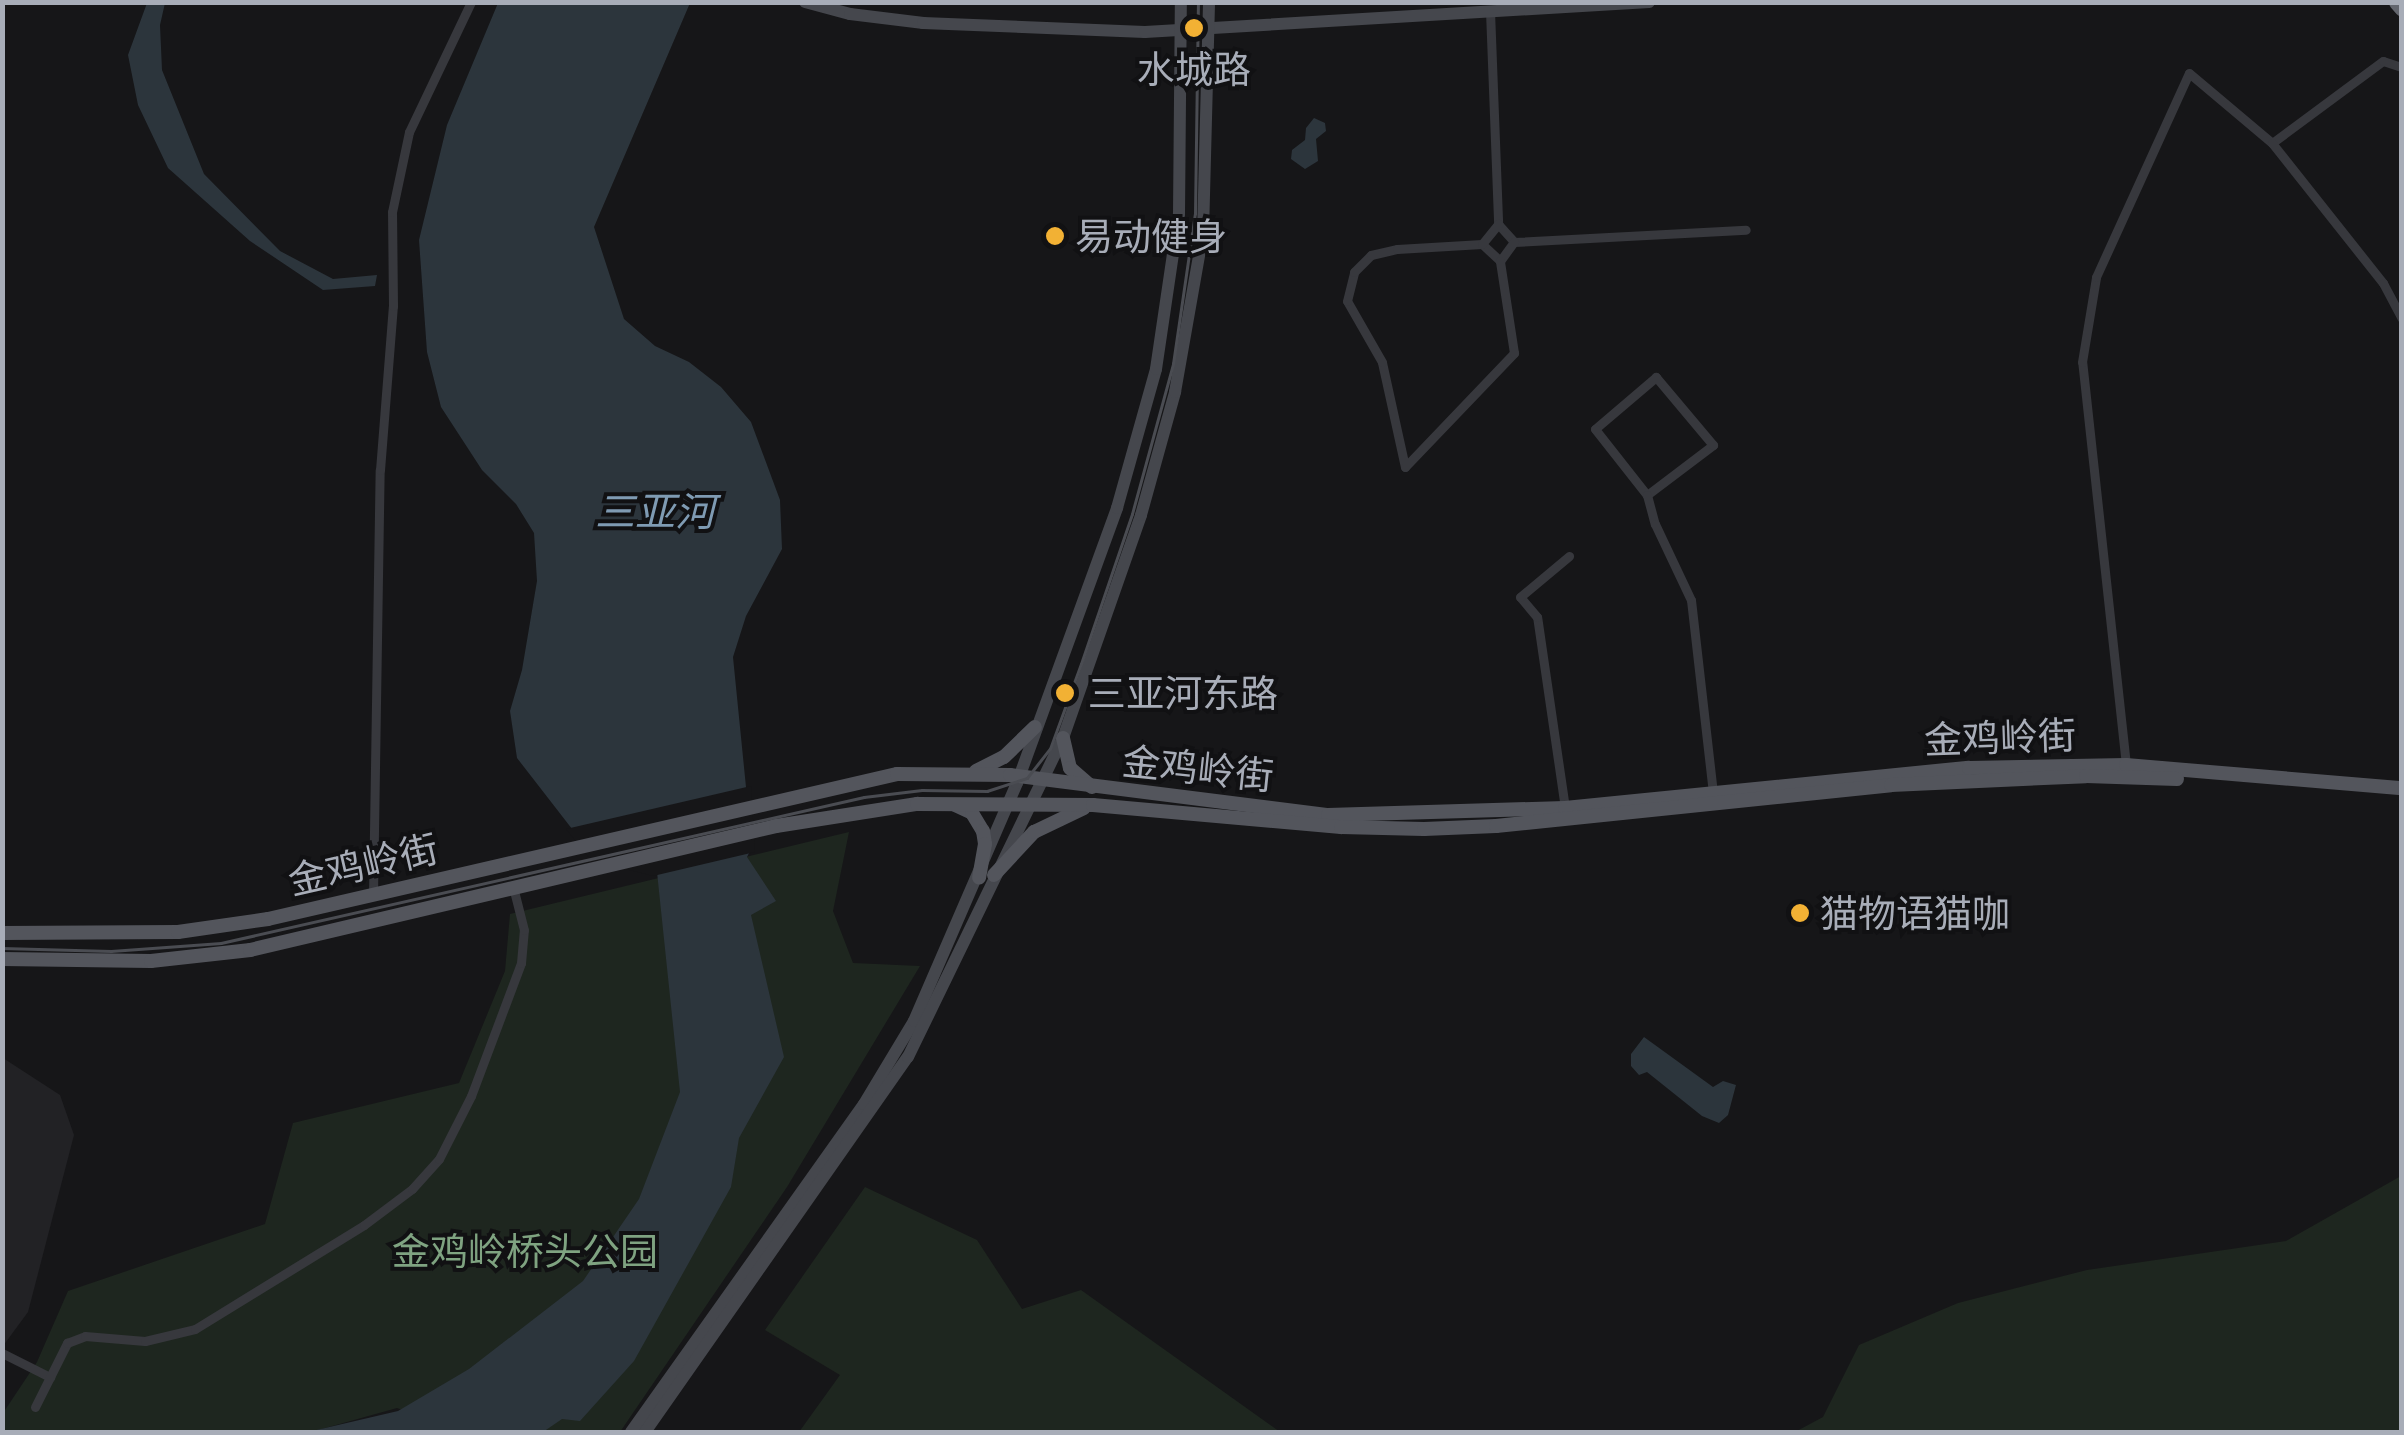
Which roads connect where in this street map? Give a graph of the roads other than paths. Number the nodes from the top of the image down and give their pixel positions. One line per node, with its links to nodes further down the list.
1 (471, 2): 37 (street)
2 (805, 2): 10 (main road)
3 (1181, 2): 10 (main road)
4 (1209, 2): 9 (main road)
5 (1649, 2): 8 (main road)
6 (2396, 2): 7 (highway)
7 (2402, 9)
8 (1490, 11): 9 (main road); 13 (street)
9 (1209, 29): 10 (main road); 22 (main road)
10 (1181, 31): 21 (main road)
11 (2402, 67): 12 (street)
12 (2272, 144): 18 (street); 23 (street)
13 (1498, 224): 15 (street); 16 (street)
14 (1746, 230): 15 (street)
15 (1514, 242): 17 (street)
16 (1482, 244): 17 (street); 17 (street)
17 (1500, 261)
18 (2402, 318)
19 (1648, 495): 19 (street); 28 (street)
20 (1569, 556): 34 (street)
21 (1035, 728): 24 (main road); 25 (main road)
22 (1063, 738): 26 (main road); 29 (main road)
23 (2126, 765): 27 (main road, 金鸡岭街); 28 (main road, 金鸡岭街)
24 (974, 772): 25 (main road, 金鸡岭街); 37 (main road, 金鸡岭街)
25 (1019, 776): 26 (main road, 金鸡岭街); 32 (main road)
26 (1043, 780): 29 (main road, 金鸡岭街); 33 (main road)
27 (2402, 788)
28 (1713, 792): 34 (main road, 金鸡岭街)
29 (1095, 797): 30 (main road, 金鸡岭街); 33 (main road, 金鸡岭街); 34 (main road, 金鸡岭街); 35 (main road)
30 (2402, 798)
31 (944, 802): 32 (main road, 金鸡岭街); 35 (main road); 36 (main road, 金鸡岭街)
32 (1009, 802): 33 (main road, 金鸡岭街); 35 (main road)
33 (1032, 802): 35 (main road)
34 (1565, 808)
35 (987, 876): 43 (main road); 44 (main road)
36 (513, 888): 39 (main road, 金鸡岭街); 41 (street)
37 (373, 894): 38 (main road, 金鸡岭街)
38 (2, 933)
39 (2, 959)
40 (2, 1353): 41 (street)
41 (50, 1377): 42 (street)
42 (35, 1407)
43 (630, 1432)
44 (645, 1432)

